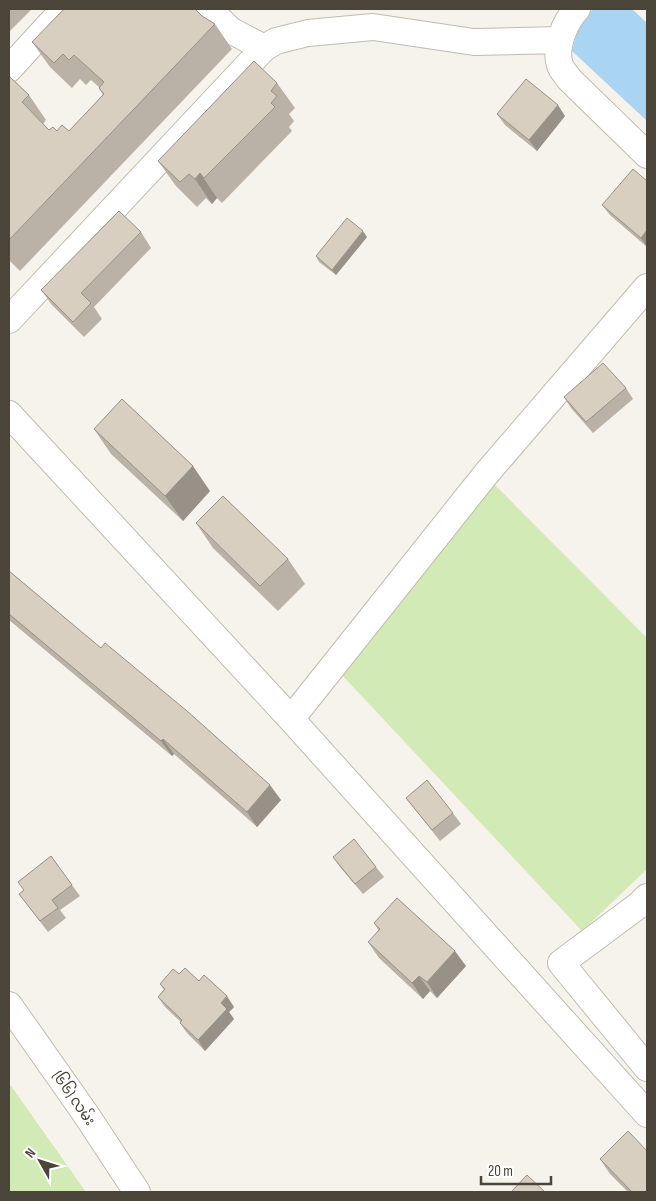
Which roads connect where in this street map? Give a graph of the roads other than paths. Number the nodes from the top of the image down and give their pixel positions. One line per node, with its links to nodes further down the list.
1 (64, 9): 6 (street)
2 (209, 9): 5 (street)
3 (577, 9): 4 (street)
4 (560, 40): 5 (street); 7 (street)
5 (264, 48): 9 (street)
6 (9, 70)
7 (647, 155)
8 (647, 287): 11 (street)
9 (9, 320)
10 (9, 414): 11 (street)
11 (292, 718): 15 (street)
12 (647, 898): 14 (street)
13 (9, 1005): 16 (street, (၆၆) လမ်း)
14 (647, 1068)
15 (647, 1114)
16 (137, 1192)

